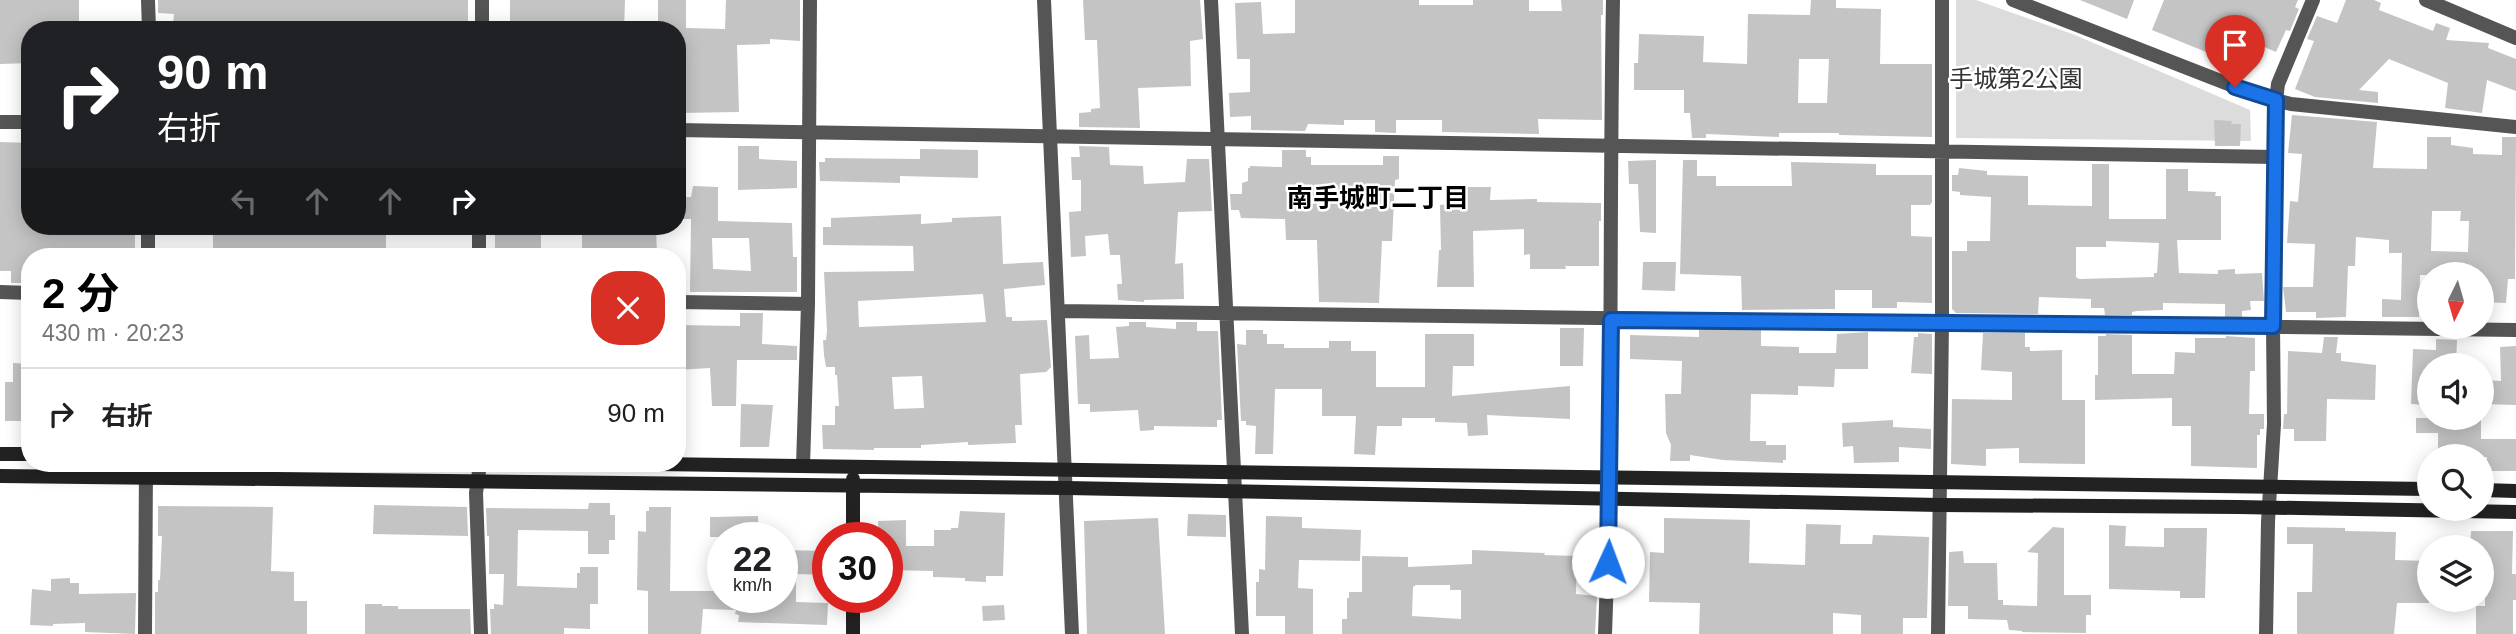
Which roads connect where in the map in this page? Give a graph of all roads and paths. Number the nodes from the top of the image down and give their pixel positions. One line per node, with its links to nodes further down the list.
1 (148, 0): 11 (street)
2 (482, 0): 12 (street)
3 (810, 0): 19 (street)
4 (1044, 0): 20 (street)
5 (1212, 0): 21 (street)
6 (1613, 0): 22 (street)
7 (1942, 0): 23 (street)
8 (2013, 0): 14 (street)
9 (2313, 0): 14 (street)
10 (2426, 0): 13 (street)
11 (149, 21)
12 (482, 21)
13 (2516, 38)
14 (2276, 100): 17 (street); 24 (street)
15 (0, 122): 16 (street)
16 (21, 122)
17 (2516, 127)
18 (686, 130): 19 (street)
19 (808, 133): 20 (street); 28 (street)
20 (1049, 136): 21 (street); 29 (street)
21 (1219, 140): 22 (street); 30 (street)
22 (1610, 145): 23 (street); 31 (street)
23 (1941, 150): 24 (street); 32 (street)
24 (2275, 157): 33 (street)
25 (0, 292): 26 (street)
26 (21, 293)
27 (686, 302): 28 (street)
28 (808, 303): 38 (street)
29 (1059, 311): 30 (street); 40 (street)
30 (1225, 314): 31 (street); 45 (street)
31 (1611, 320): 32 (street); 47 (street)
32 (1942, 322): 33 (street); 48 (street)
33 (2273, 326): 34 (street); 50 (street)
34 (2516, 330)
35 (0, 454): 36 (street)
36 (21, 454)
37 (686, 464): 38 (street)
38 (803, 466): 39 (street)
39 (854, 467): 40 (street); 51 (street)
40 (1066, 468): 45 (street); 52 (street)
41 (117, 472): 46 (street)
42 (146, 472): 63 (street)
43 (174, 472): 49 (street)
44 (479, 472): 49 (street)
45 (1234, 472): 47 (street); 56 (street)
46 (0, 476)
47 (1609, 476): 48 (street); 57 (street)
48 (1940, 482): 50 (street); 58 (street)
49 (478, 483): 51 (street); 64 (street)
50 (2270, 486): 53 (street); 59 (street)
51 (853, 487): 52 (street); 61 (street)
52 (1067, 488): 56 (street); 66 (street)
53 (2417, 489)
54 (2494, 490): 55 (street)
55 (2516, 491)
56 (1236, 493): 57 (street); 67 (street)
57 (1610, 500): 58 (street); 68 (street)
58 (1940, 505): 59 (street); 69 (street)
59 (2268, 507): 60 (street); 70 (street)
60 (2516, 512)
61 (853, 522)
62 (853, 613): 65 (street)
63 (145, 634)
64 (481, 634)
65 (853, 634)
66 (1072, 634)
67 (1242, 634)
68 (1605, 634)
69 (1938, 634)
70 (2266, 634)

